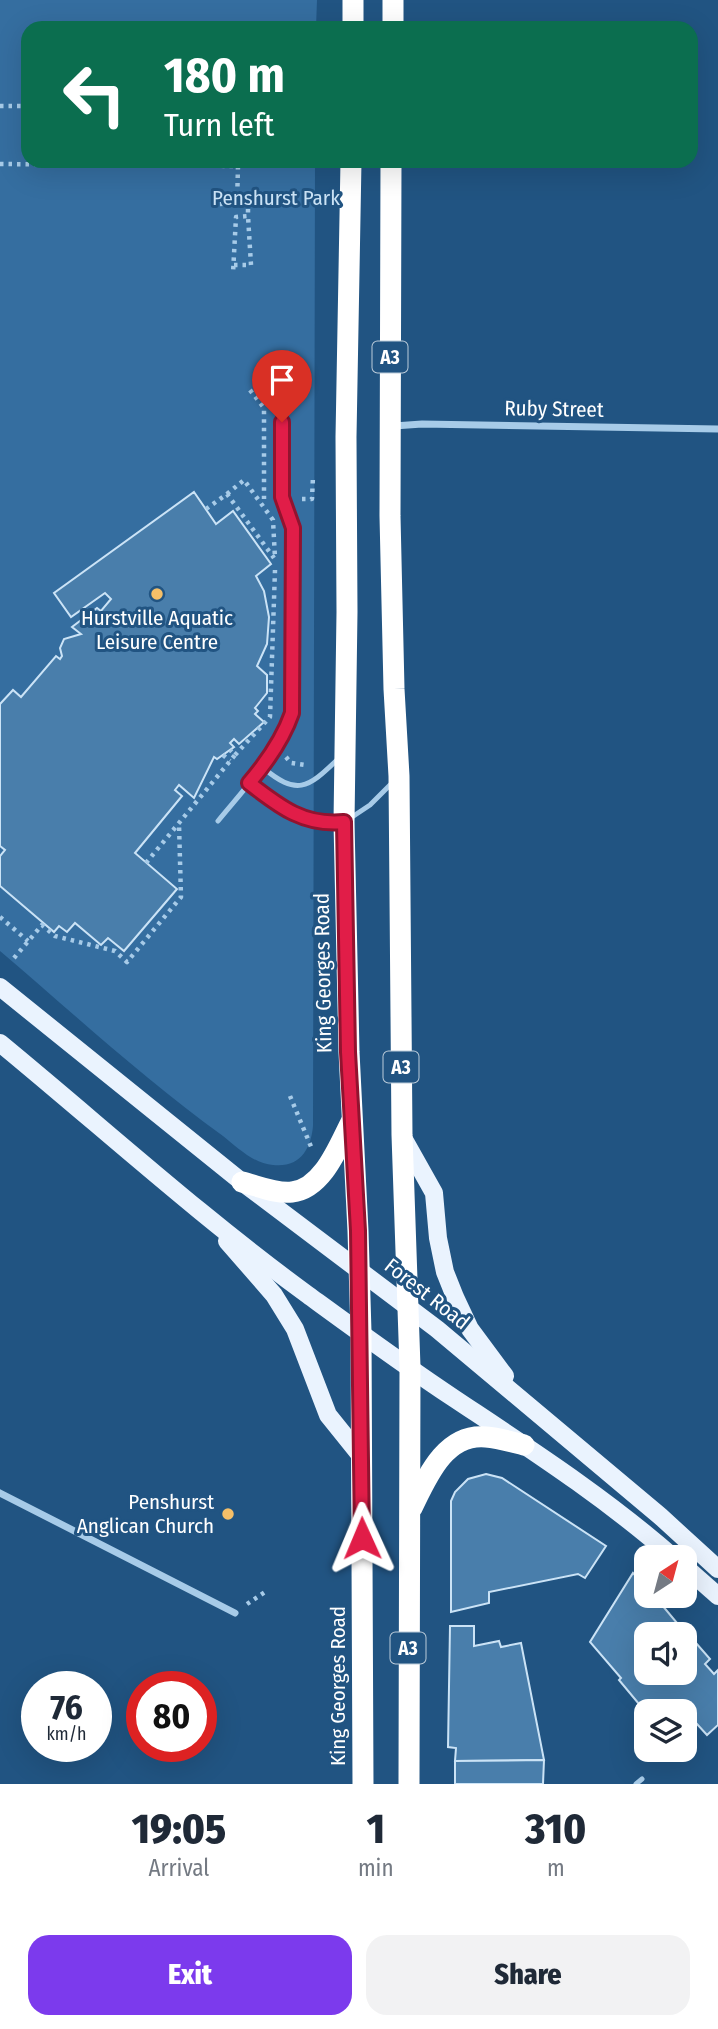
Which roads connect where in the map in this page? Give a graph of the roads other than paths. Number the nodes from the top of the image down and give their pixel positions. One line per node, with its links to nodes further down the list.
1 (353, 0): 3 (highway)
2 (393, 0): 4 (highway)
3 (353, 21)
4 (393, 21)
5 (351, 168): 10 (highway, King Georges Road / A3)
6 (391, 168): 8 (highway, A3)
7 (283, 398): 11 (lane)
8 (390, 426): 9 (street, Ruby Street); 12 (highway, A3)
9 (718, 429)
10 (347, 751): 11 (lane); 15 (highway, King Georges Road / A3)
11 (262, 767): 13 (lane)
12 (399, 776): 15 (lane); 19 (highway, A3)
13 (249, 783): 14 (lane); 15 (lane)
14 (218, 821)
15 (344, 822): 18 (highway, King Georges Road / A3)
16 (0, 987): 20 (main road, Forest Road)
17 (0, 1043): 21 (main road)
18 (351, 1122): 20 (highway); 22 (highway, King Georges Road / A3)
19 (402, 1135): 23 (highway, A3); 26 (main road)
20 (242, 1182): 22 (main road, Forest Road)
21 (202, 1212): 24 (main road); 28 (main road)
22 (359, 1270): 23 (main road, Forest Road); 24 (highway, King Georges Road / A3)
23 (408, 1307): 25 (highway, A3); 26 (main road, Forest Road)
24 (361, 1332): 25 (main road); 28 (highway, King Georges Road / A3)
25 (410, 1367): 27 (main road); 30 (highway, A3)
26 (524, 1401): 32 (main road, Forest Road)
27 (524, 1445): 30 (highway); 31 (main road)
28 (361, 1456): 37 (highway, King Georges Road / A3)
29 (0, 1493): 35 (street)
30 (409, 1513): 38 (highway, A3)
31 (657, 1545)
32 (718, 1569)
33 (697, 1577): 34 (main road)
34 (718, 1596)
35 (235, 1613)
36 (642, 1779): 39 (lane)
37 (363, 1784)
38 (409, 1784)
39 (636, 1784)

